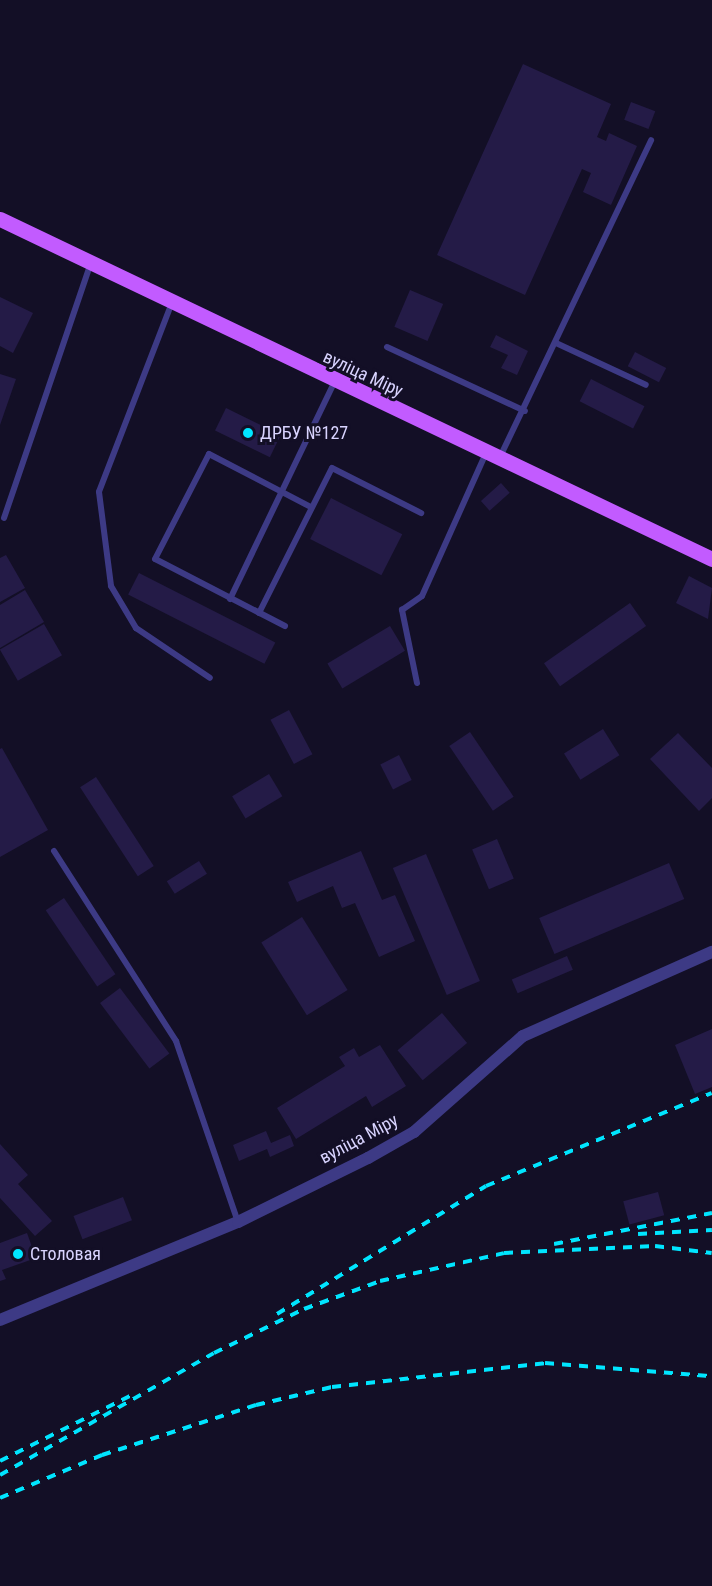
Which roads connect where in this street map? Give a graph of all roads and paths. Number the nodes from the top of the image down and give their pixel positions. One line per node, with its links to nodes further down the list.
1 (651, 141): 5 (lane)
2 (0, 219): 3 (main road, вуліца Міру)
3 (90, 266): 4 (main road, вуліца Міру); 14 (lane)
4 (171, 305): 7 (main road, вуліца Міру); 19 (lane)
5 (556, 343): 8 (lane); 9 (lane)
6 (387, 347): 9 (lane)
7 (334, 383): 10 (main road, вуліца Міру); 11 (lane)
8 (646, 385)
9 (525, 411): 10 (lane)
10 (493, 456): 15 (main road, вуліца Міру); 20 (lane)
11 (282, 493): 12 (lane); 16 (lane); 16 (lane)
12 (311, 507): 13 (lane); 17 (lane)
13 (421, 513)
14 (4, 518)
15 (712, 559)
16 (230, 599): 17 (lane)
17 (259, 613): 18 (lane)
18 (285, 626)
19 (210, 678)
20 (417, 683)
21 (54, 851): 23 (lane)
22 (712, 952): 23 (street, вуліца Міру)
23 (238, 1222): 24 (street, вуліца Міру)
24 (0, 1320)

